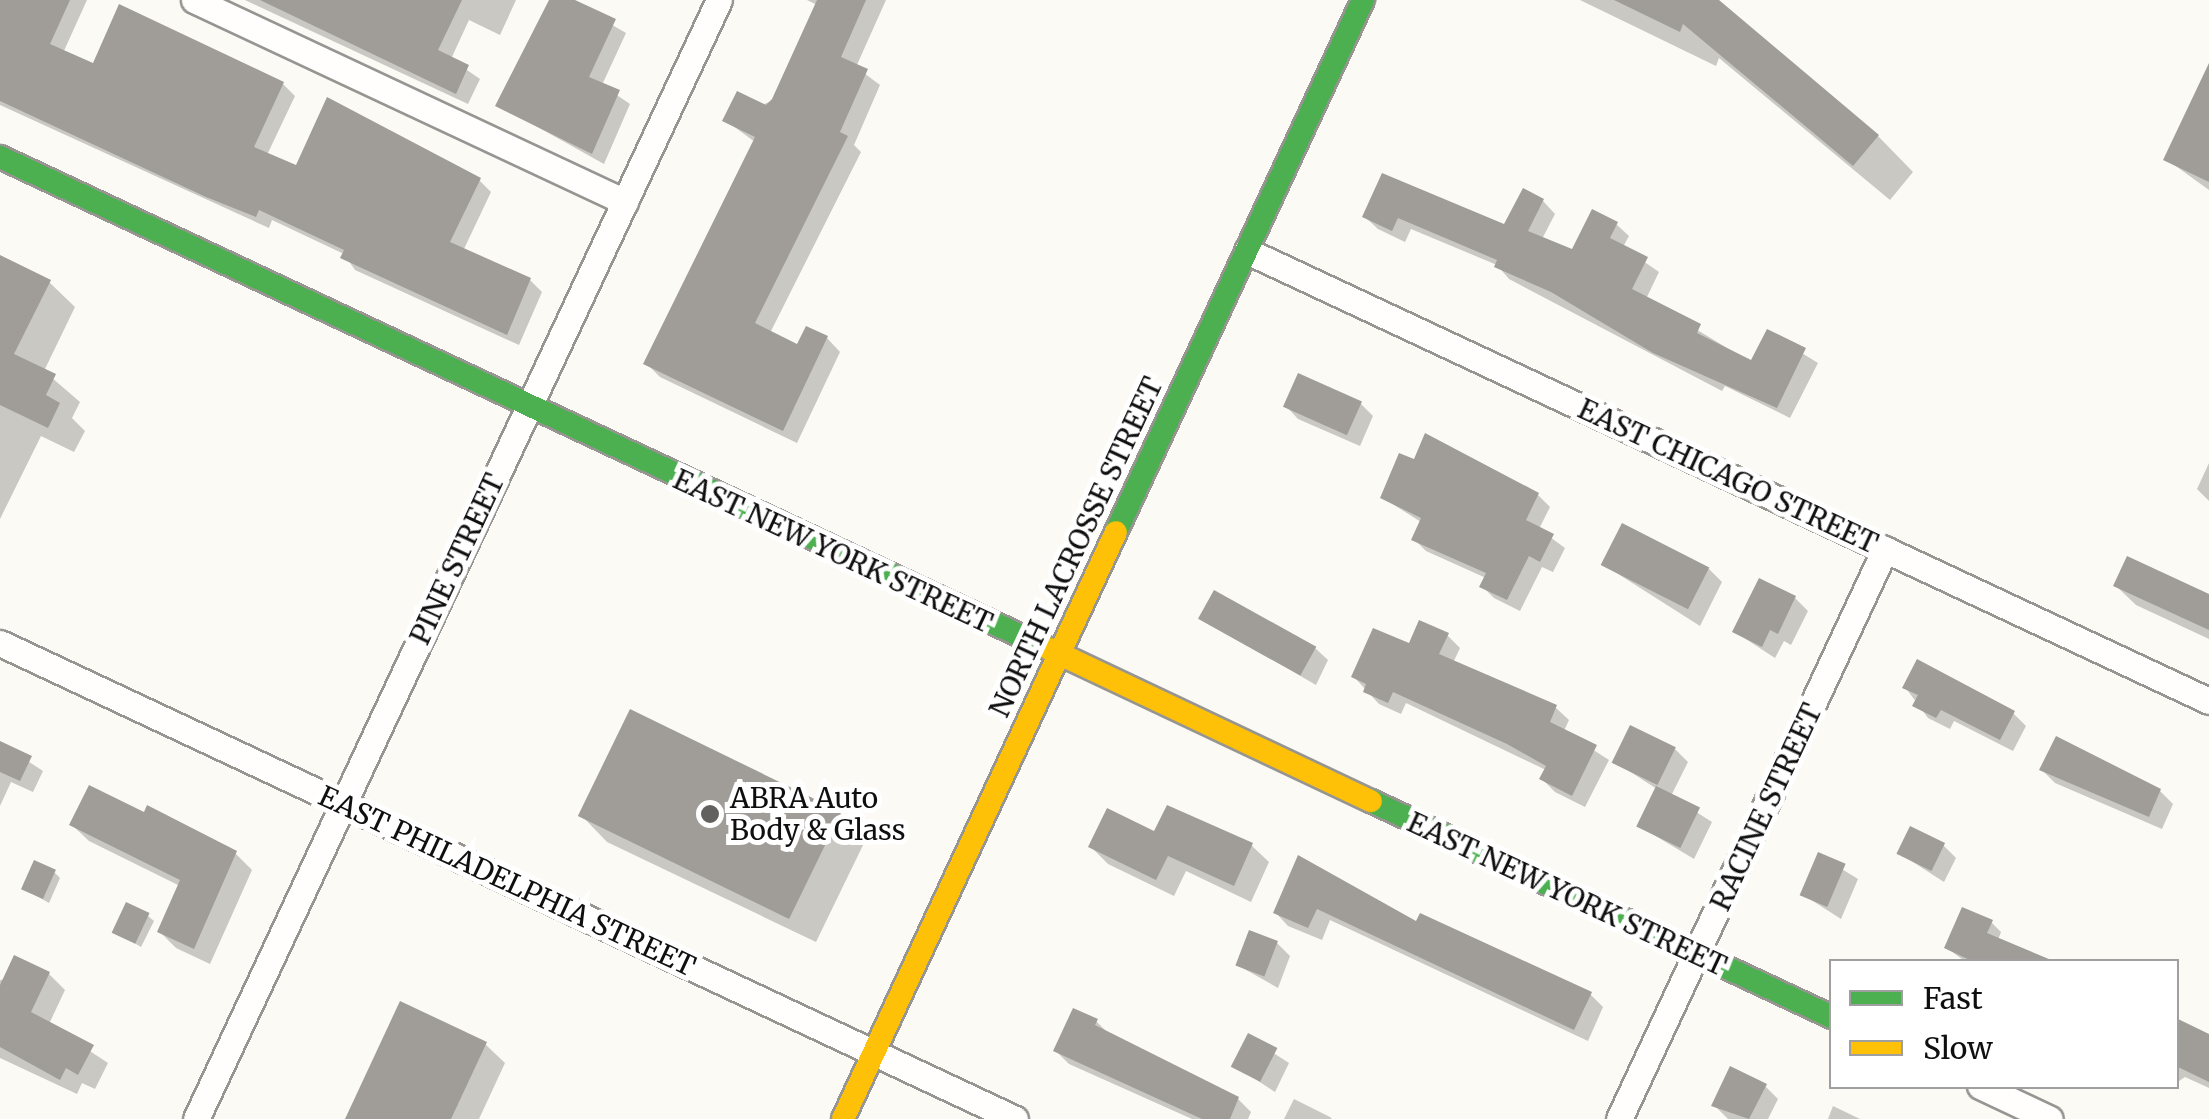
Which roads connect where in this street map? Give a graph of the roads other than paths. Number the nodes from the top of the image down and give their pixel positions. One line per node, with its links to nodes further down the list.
1 (194, 0): 5 (street)
2 (719, 0): 5 (street, PINE STREET)
3 (1363, 0): 6 (street, NORTH LACROSSE STREET)
4 (0, 158): 7 (street, EAST NEW YORK STREET)
5 (625, 202): 7 (street, PINE STREET)
6 (1246, 251): 8 (street, EAST CHICAGO STREET); 10 (street, NORTH LACROSSE STREET)
7 (529, 407): 10 (street, EAST NEW YORK STREET); 12 (street, PINE STREET)
8 (1885, 550): 11 (street, EAST CHICAGO STREET); 13 (street, RACINE STREET)
9 (0, 643): 12 (street, EAST PHILADELPHIA STREET)
10 (1058, 657): 13 (street, EAST NEW YORK STREET); 15 (street, NORTH LACROSSE STREET)
11 (2209, 702)
12 (343, 804): 15 (street, EAST PHILADELPHIA STREET); 17 (street, PINE STREET)
13 (1698, 955): 14 (street, EAST NEW YORK STREET); 20 (street, RACINE STREET)
14 (1829, 1016)
15 (874, 1053): 18 (street, NORTH LACROSSE STREET); 19 (street, EAST PHILADELPHIA STREET)
16 (1986, 1089): 21 (street)
17 (196, 1119)
18 (843, 1119)
19 (1015, 1119)
20 (1619, 1119)
21 (2050, 1119)

